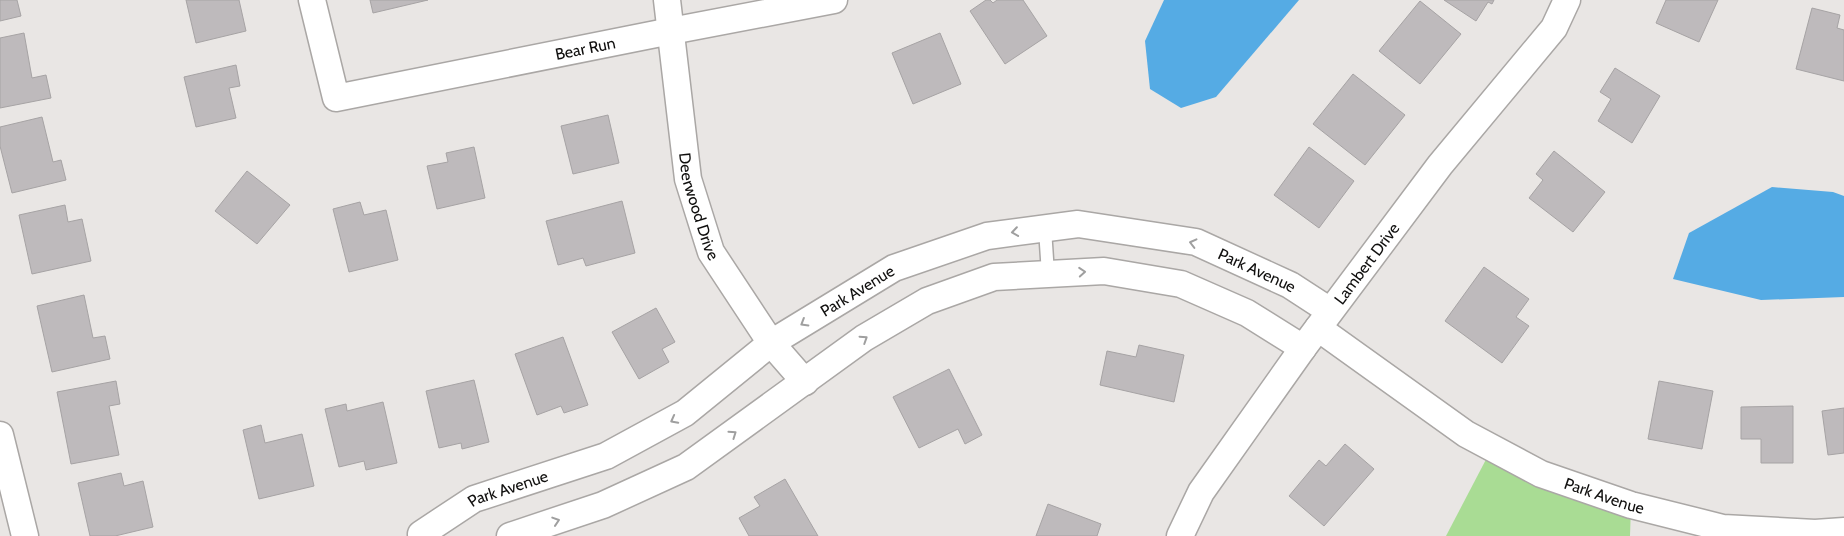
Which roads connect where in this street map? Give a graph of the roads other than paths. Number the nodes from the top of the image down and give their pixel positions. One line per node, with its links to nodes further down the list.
1 (312, 0): 5 (street, Bear Run)
2 (667, 0): 5 (street, Deerwood Drive)
3 (834, 0): 5 (street, Bear Run)
4 (1567, 0): 8 (street, Lambert Drive)
5 (671, 30): 9 (street, Deerwood Drive)
6 (1044, 228): 7 (lane); 8 (street, Park Avenue, one-way to 6); 9 (street, Park Avenue, one-way to 9)
7 (1048, 274): 8 (street, Park Avenue, one-way to 8); 10 (street, Park Avenue, one-way to 7)
8 (1317, 329): 12 (street, Park Avenue); 16 (street, Lambert Drive)
9 (771, 343): 10 (street, Deerwood Drive); 13 (street, Park Avenue, one-way to 13)
10 (805, 382): 15 (street, Park Avenue, one-way to 10)
11 (0, 435): 14 (street)
12 (1844, 531)
13 (424, 535)
14 (25, 536)
15 (510, 536)
16 (1180, 536)

